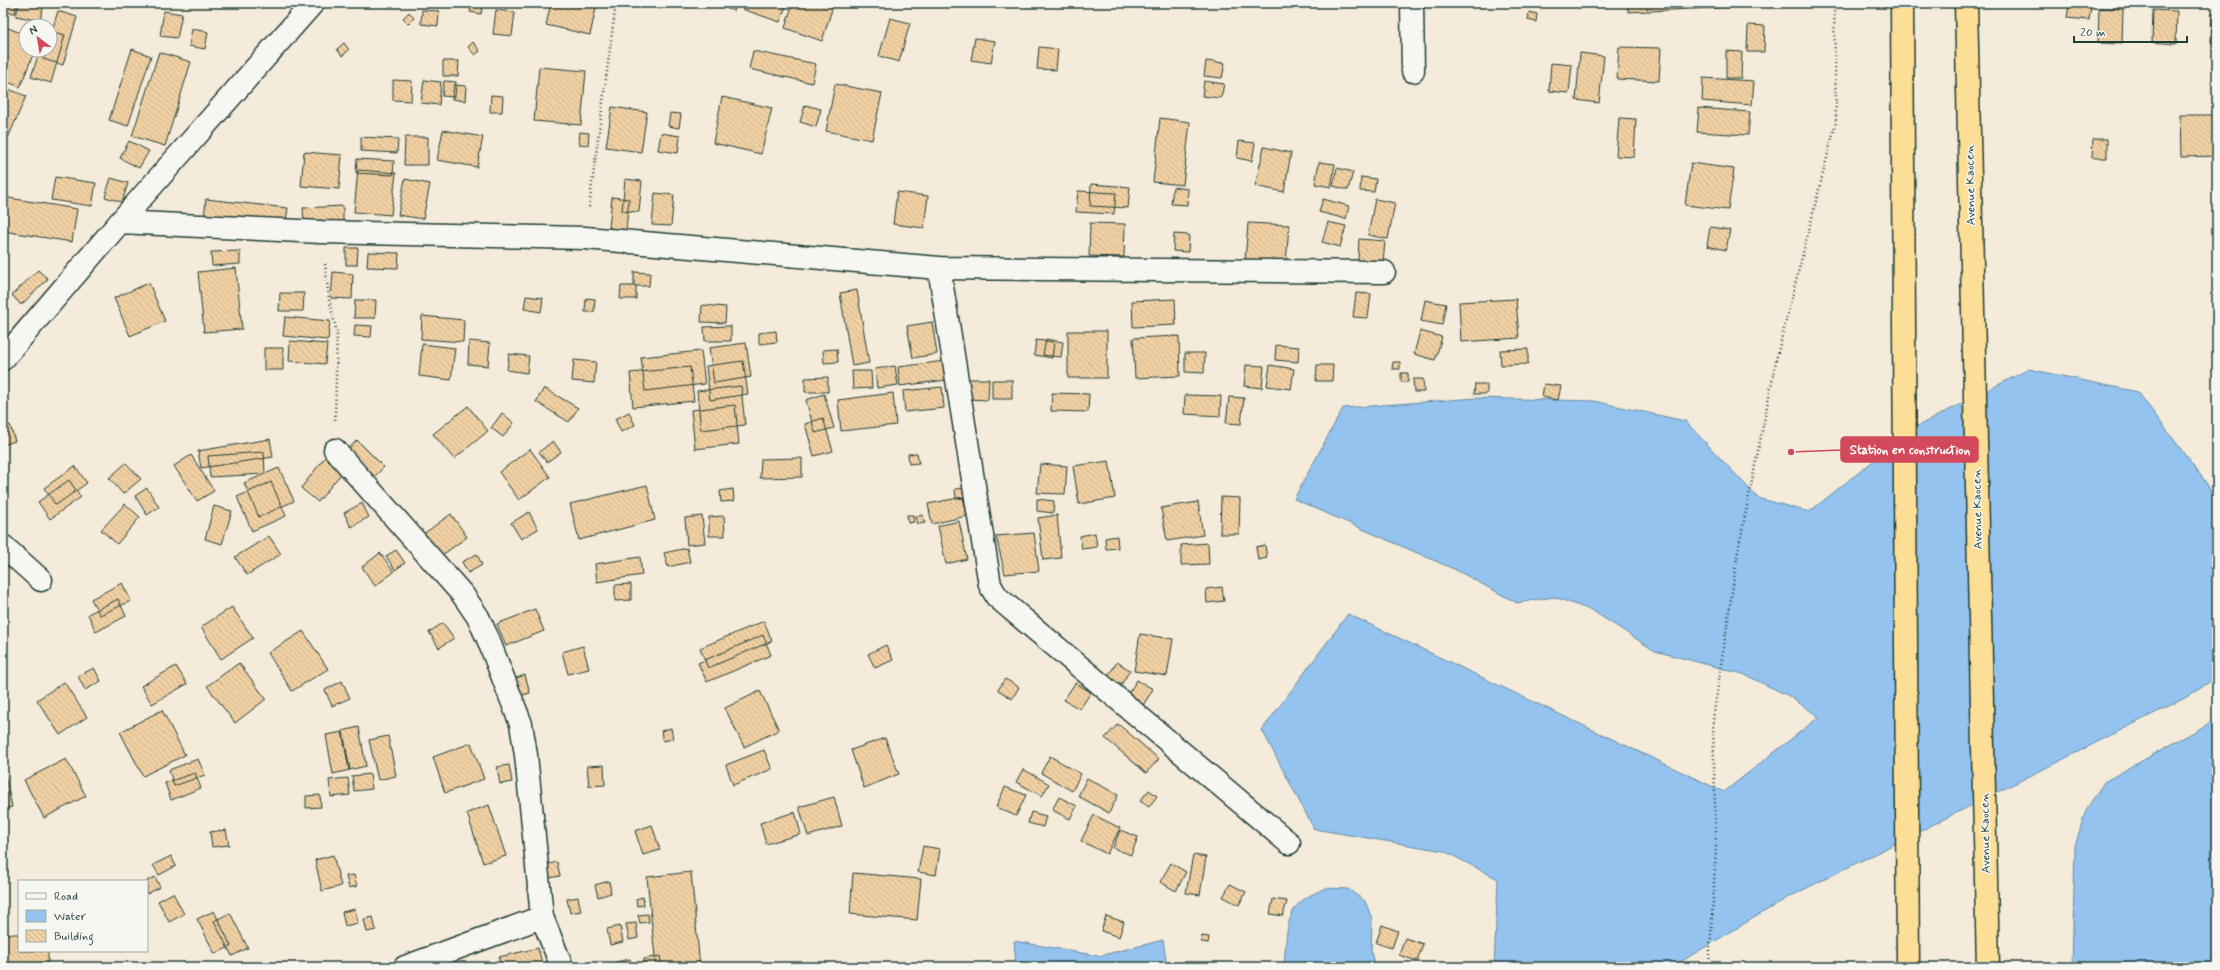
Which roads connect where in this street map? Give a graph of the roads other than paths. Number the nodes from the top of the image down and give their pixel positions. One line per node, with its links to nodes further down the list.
1 (313, 3): 6 (street)
2 (1412, 3): 5 (street)
3 (1902, 3): 17 (highway)
4 (1966, 3): 18 (highway, Avenue Kaocen)
5 (1413, 72)
6 (120, 222): 7 (street); 9 (street)
7 (939, 268): 8 (street); 13 (street)
8 (1384, 272)
9 (3, 359)
10 (334, 450): 14 (street)
11 (3, 546): 12 (street)
12 (41, 580)
13 (1289, 843)
14 (542, 917): 15 (street); 16 (street)
15 (405, 967)
16 (562, 967)
17 (1908, 967)
18 (1988, 967)

